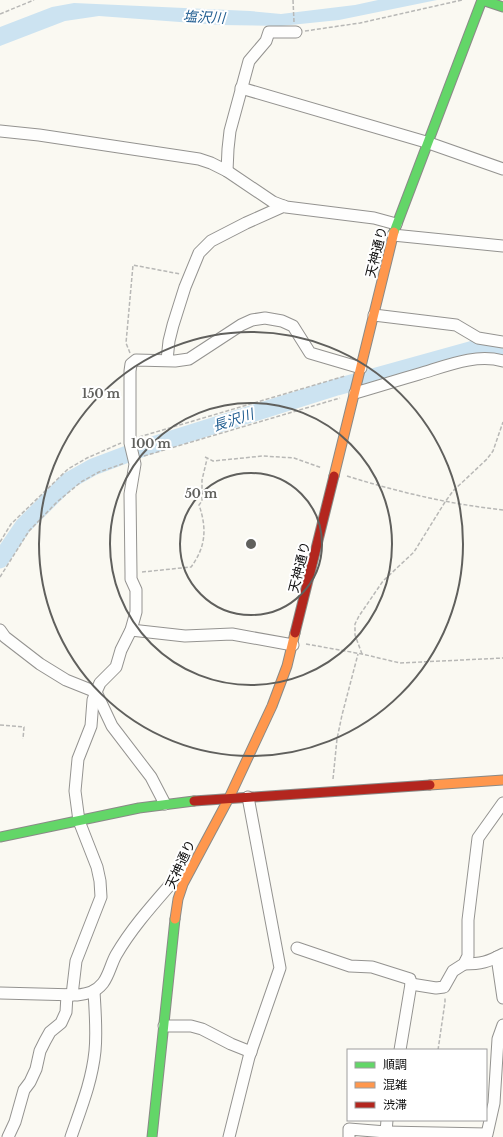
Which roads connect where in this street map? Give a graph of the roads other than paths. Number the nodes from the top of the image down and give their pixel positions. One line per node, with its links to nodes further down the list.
1 (482, 0): 2 (street); 6 (street, 天神通り)
2 (503, 7)
3 (295, 29): 4 (street)
4 (242, 88): 6 (street); 8 (street)
5 (0, 131): 8 (street)
6 (426, 142): 7 (street); 10 (street, 天神通り)
7 (503, 169)
8 (227, 171): 9 (street)
9 (284, 206): 10 (street); 15 (street)
10 (395, 230): 11 (street); 12 (street, 天神通り)
11 (503, 246)
12 (374, 315): 13 (street); 16 (street, 天神通り)
13 (502, 339): 14 (street)
14 (499, 359): 17 (street)
15 (167, 360): 16 (street); 19 (street)
16 (360, 371): 17 (street, 天神通り)
17 (355, 393): 20 (street, 天神通り)
18 (0, 630): 21 (street)
19 (131, 630): 20 (street); 21 (street)
20 (294, 644): 24 (street, 天神通り)
21 (96, 692): 26 (street); 27 (street)
22 (503, 780): 23 (street)
23 (248, 797): 24 (street); 41 (street)
24 (229, 798): 26 (street); 29 (street, 天神通り)
25 (503, 803): 32 (street)
26 (165, 804): 27 (street)
27 (79, 821): 28 (street); 36 (street)
28 (0, 837)
29 (192, 865): 34 (street); 39 (street, 天神通り)
30 (297, 948): 33 (street)
31 (500, 955): 32 (street); 37 (street)
32 (464, 964): 33 (street)
33 (411, 984): 40 (street)
34 (94, 991): 36 (street); 45 (street)
35 (0, 993): 36 (street)
36 (69, 995): 44 (street)
37 (503, 998)
38 (503, 1025): 43 (street)
39 (164, 1026): 41 (street); 46 (street, 天神通り)
40 (400, 1049)
41 (251, 1052): 47 (street)
42 (387, 1121): 43 (street)
43 (386, 1132): 48 (street)
44 (8, 1137)
45 (71, 1137)
46 (152, 1137)
47 (229, 1137)
48 (349, 1137)

